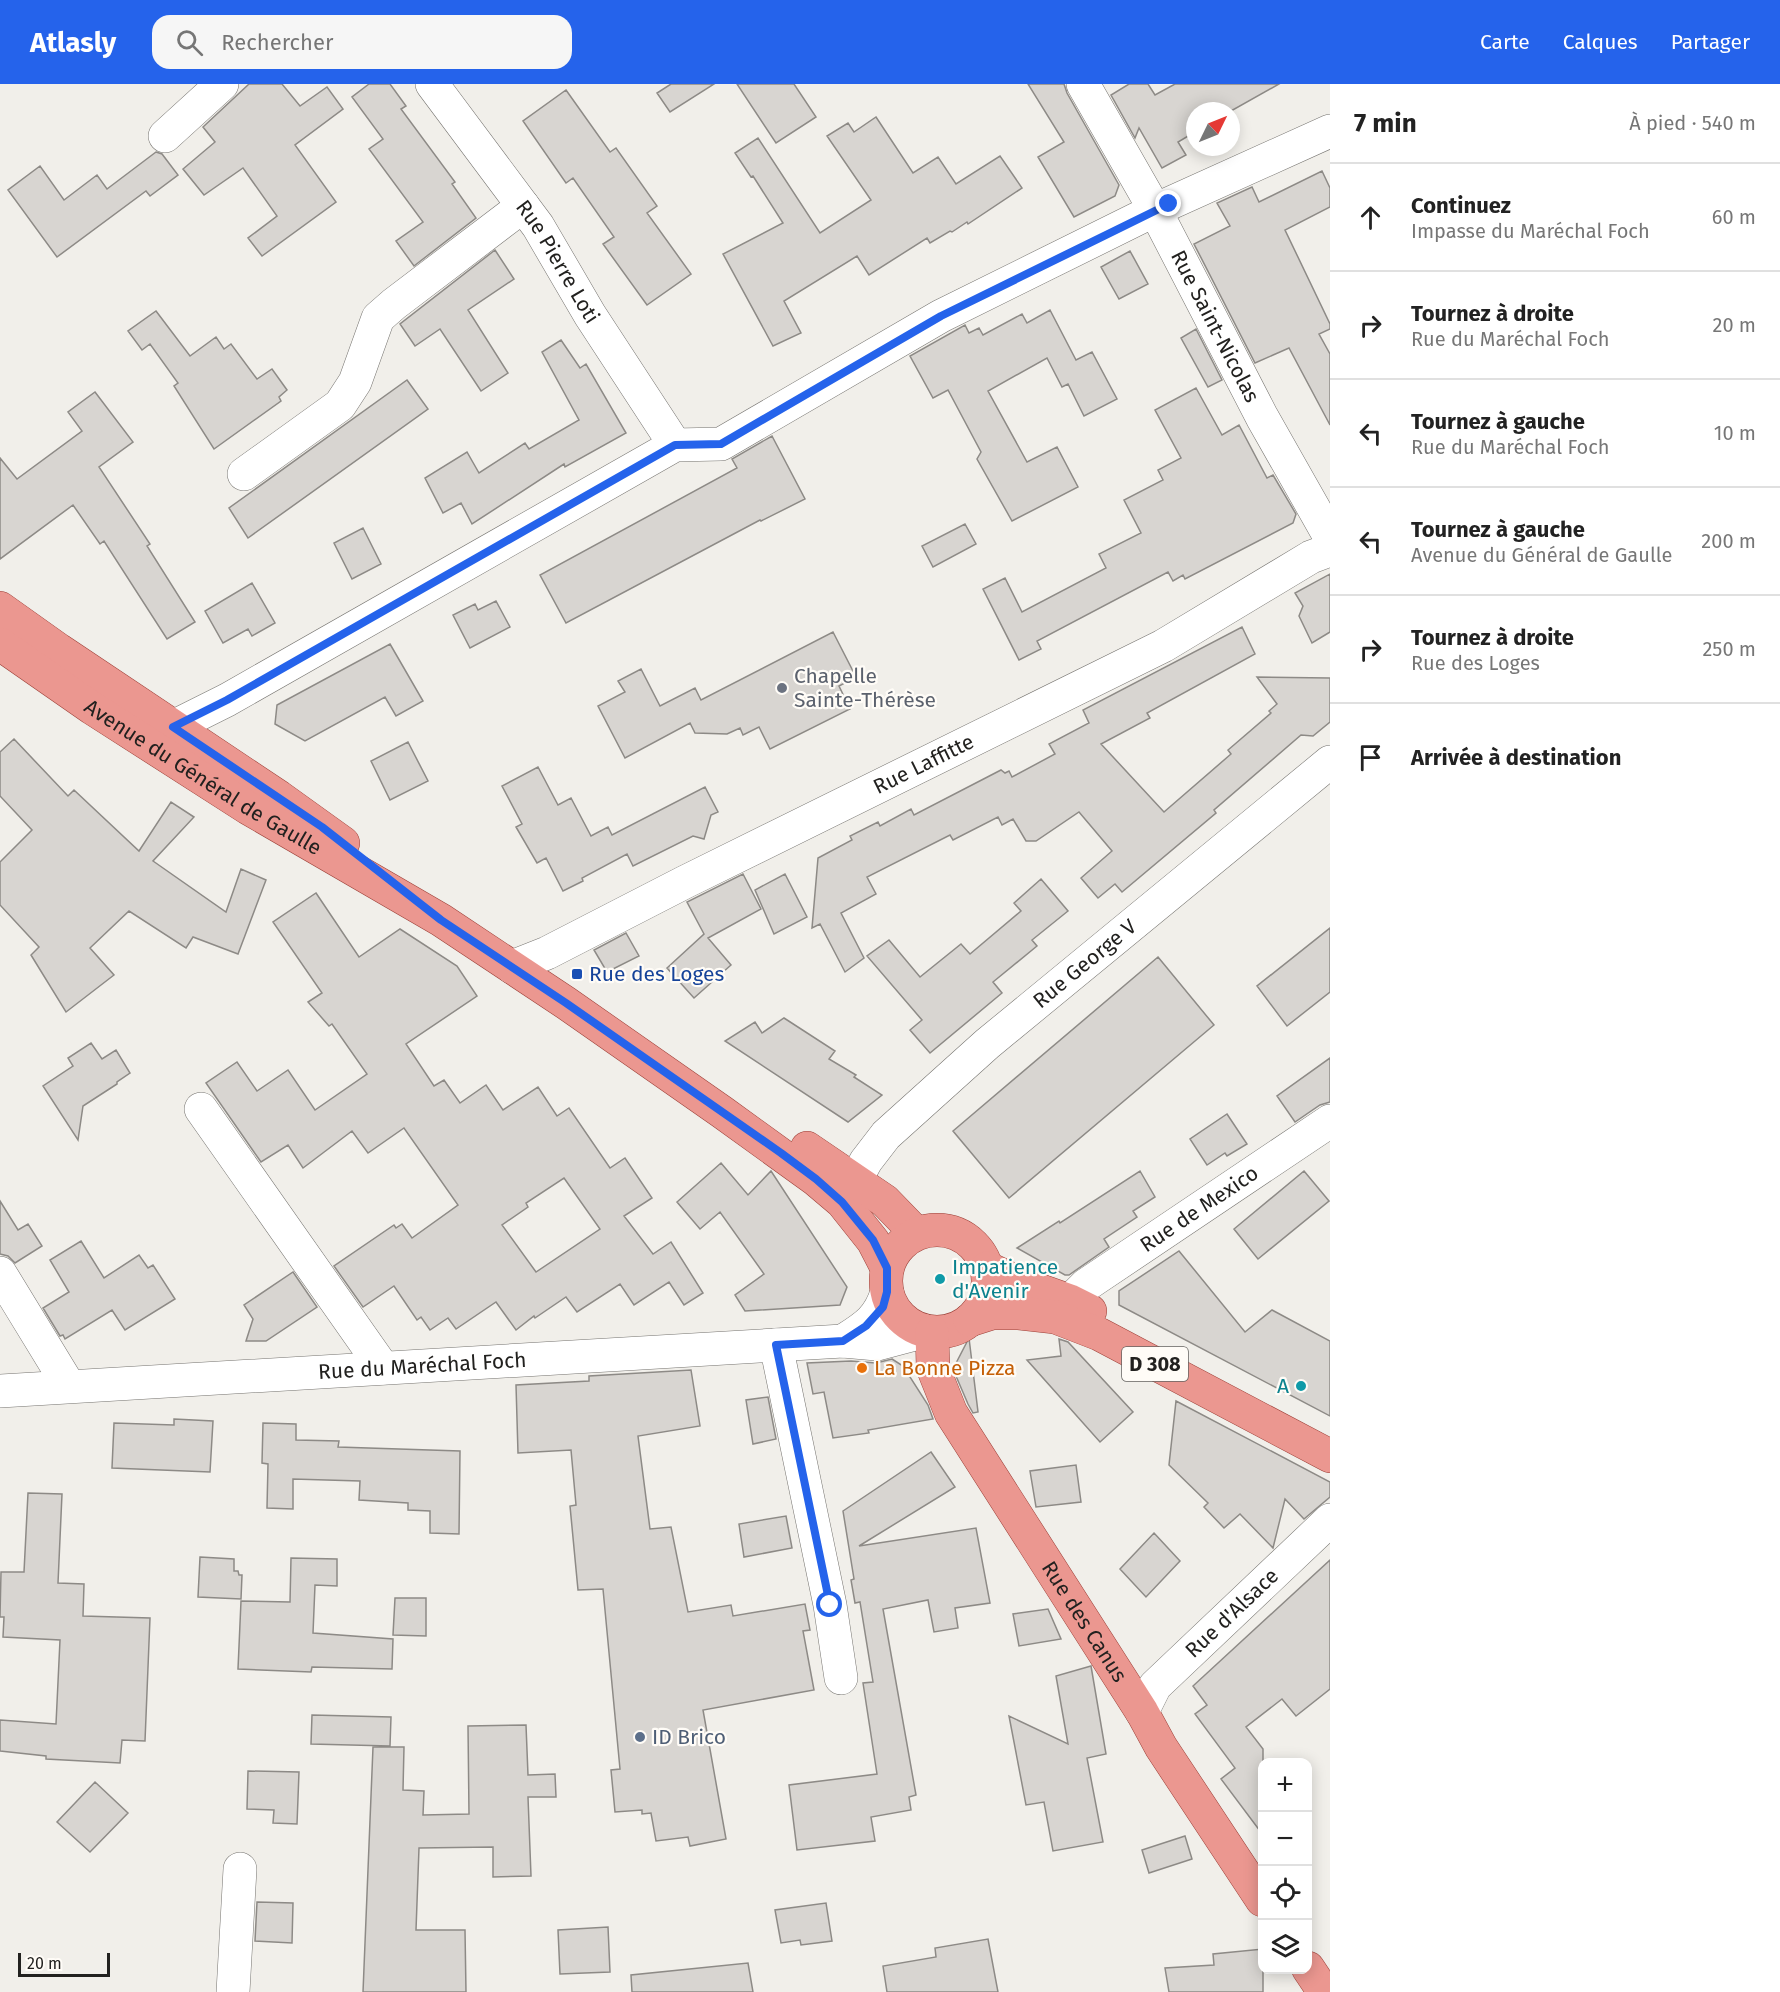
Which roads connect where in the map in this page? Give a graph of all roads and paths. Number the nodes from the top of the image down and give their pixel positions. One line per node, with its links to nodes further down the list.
1 (222, 84): 5 (street)
2 (432, 84): 6 (street, Rue Pierre Loti)
3 (1083, 84): 7 (street, Rue Saint-Nicolas)
4 (1330, 131): 7 (street)
5 (165, 136)
6 (523, 206): 8 (street, Rue Pierre Loti); 9 (street)
7 (1155, 210): 8 (street); 10 (street, Rue Saint-Nicolas)
8 (675, 445): 14 (street)
9 (244, 474)
10 (1330, 537)
11 (1330, 550): 16 (street, Rue Laffitte)
12 (0, 608): 14 (main road, Avenue du Général de Gaulle)
13 (0, 644): 14 (main road, Avenue du Général de Gaulle)
14 (163, 737): 16 (main road, Avenue du Général de Gaulle)
15 (1330, 762): 20 (street, Rue George V)
16 (512, 967): 17 (main road, Avenue du Général de Gaulle)
17 (566, 1003): 20 (main road, Avenue du Général de Gaulle); 24 (main road, Avenue du Général de Gaulle)
18 (201, 1109): 30 (street)
19 (1330, 1121): 25 (street, Rue de Mexico)
20 (855, 1181): 21 (main road, Avenue du Général de Gaulle)
21 (916, 1233): 22 (main road); 24 (main road)
22 (987, 1269): 25 (main road, D 308); 26 (main road)
23 (0, 1273): 31 (street)
24 (887, 1280): 27 (main road); 28 (street)
25 (1070, 1301): 33 (main road, D 308)
26 (970, 1320): 27 (main road); 34 (main road, D 308)
27 (929, 1331): 28 (street, Rue du Maréchal Foch); 37 (main road, Rue des Canus)
28 (843, 1341): 29 (street, Rue du Maréchal Foch)
29 (776, 1345): 30 (street, Rue du Maréchal Foch); 36 (street)
30 (383, 1368): 31 (street, Rue du Maréchal Foch)
31 (69, 1386): 32 (street, Rue du Maréchal Foch)
32 (0, 1390)
33 (1330, 1433)
34 (1330, 1456)
35 (1330, 1520): 37 (street, Rue d'Alsace)
36 (842, 1678)
37 (1142, 1712): 39 (main road, Rue des Canus)
38 (240, 1869): 41 (street)
39 (1258, 1892)
40 (1312, 1974): 42 (main road)
41 (233, 1992)
42 (1324, 1992)

